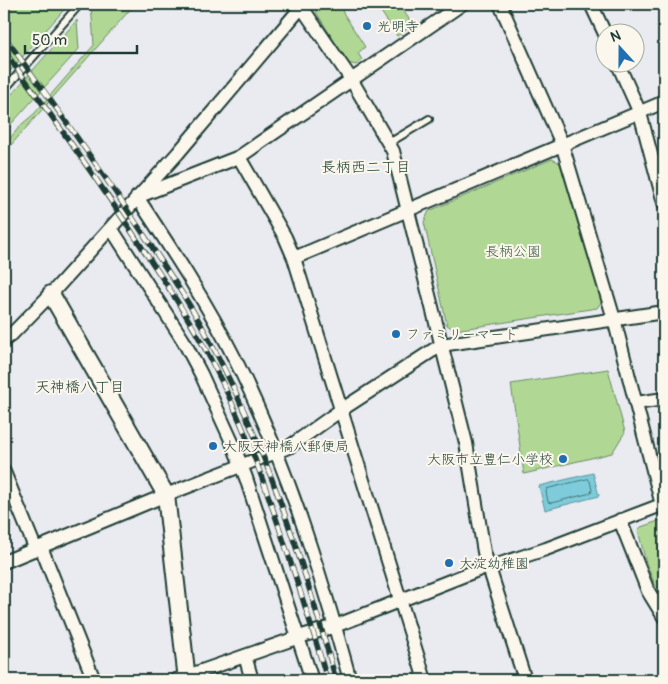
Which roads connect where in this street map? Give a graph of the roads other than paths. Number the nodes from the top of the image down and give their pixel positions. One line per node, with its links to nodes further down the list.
1 (80, 4): 9 (lane)
2 (462, 4): 8 (street)
3 (500, 4): 14 (street)
4 (591, 4): 6 (street)
5 (302, 5): 8 (street); 16 (street)
6 (599, 22)
7 (622, 72): 11 (street)
8 (351, 80): 13 (street); 15 (street)
9 (4, 90)
10 (664, 102): 11 (street)
11 (640, 113): 14 (street); 17 (street)
12 (429, 119): 13 (lane)
13 (389, 143): 18 (street)
14 (562, 144): 18 (street); 23 (street)
15 (239, 157): 16 (street); 20 (street)
16 (137, 197): 19 (street); 29 (street)
17 (664, 203)
18 (408, 209): 20 (street); 25 (street)
19 (111, 228): 21 (street); 30 (street)
20 (294, 258): 28 (street)
21 (50, 294): 24 (street); 32 (street)
22 (664, 312): 23 (street)
23 (614, 319): 25 (street); 27 (street)
24 (4, 340)
25 (441, 345): 28 (street); 37 (street)
26 (664, 399): 27 (street)
27 (636, 403): 33 (street)
28 (342, 410): 29 (street); 38 (street)
29 (273, 454): 30 (street); 40 (street)
30 (246, 464): 32 (street); 41 (street)
31 (4, 472): 35 (street)
32 (166, 495): 35 (street); 43 (street)
33 (663, 504): 34 (street)
34 (620, 520): 37 (street); 39 (street)
35 (39, 549): 36 (street); 44 (street)
36 (4, 562)
37 (488, 566): 38 (street); 49 (street)
38 (399, 600): 40 (street); 48 (street)
39 (664, 617)
40 (335, 626): 41 (street); 47 (street)
41 (299, 637): 42 (street); 46 (street)
42 (245, 656): 43 (street); 45 (street)
43 (184, 679)
44 (94, 680)
45 (252, 680)
46 (312, 680)
47 (350, 680)
48 (425, 680)
49 (525, 680)

